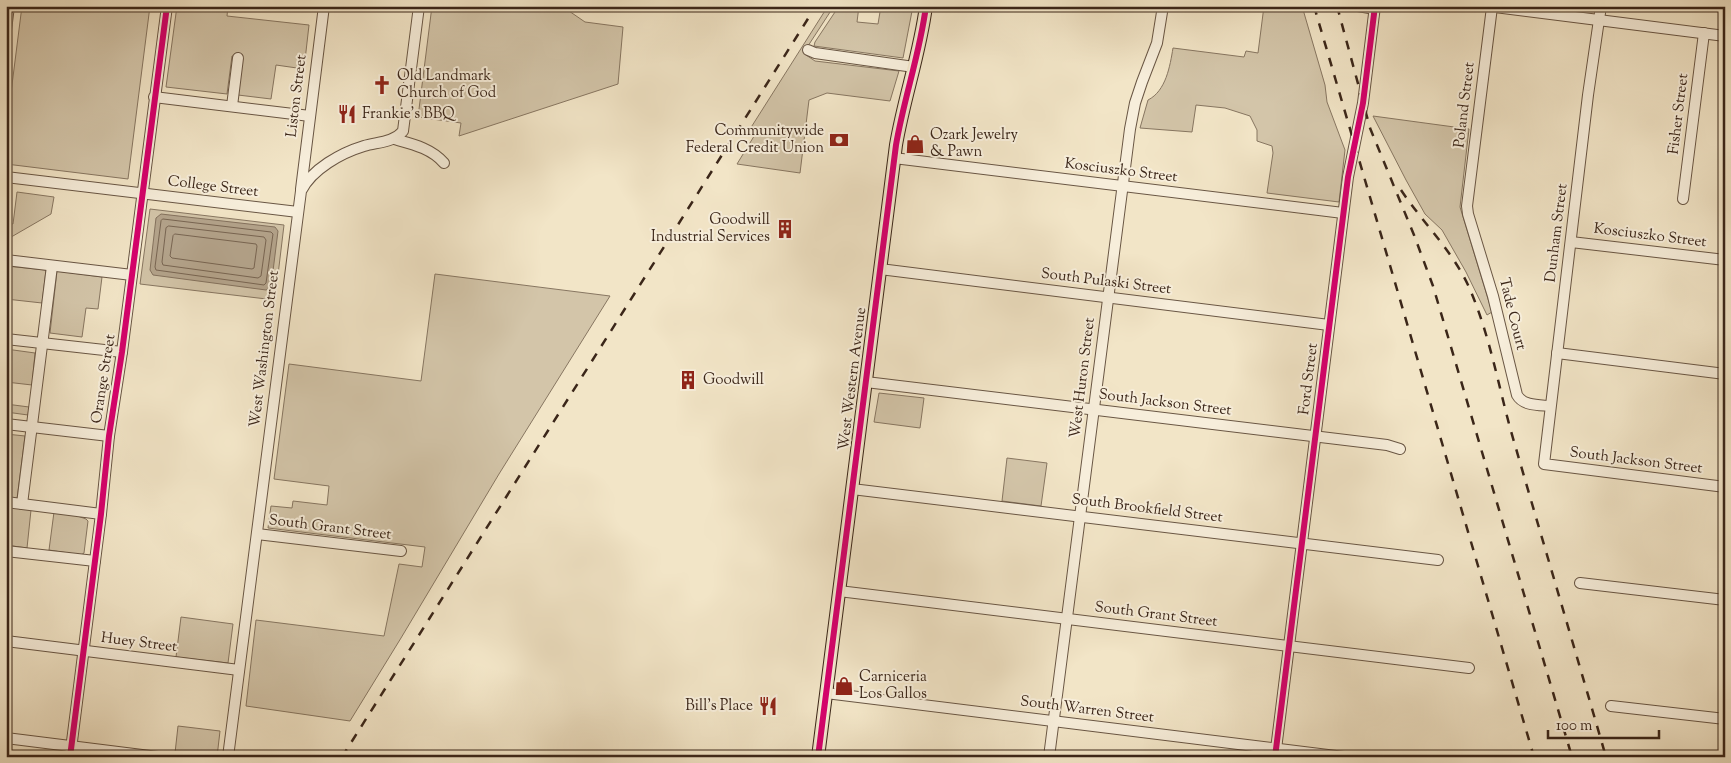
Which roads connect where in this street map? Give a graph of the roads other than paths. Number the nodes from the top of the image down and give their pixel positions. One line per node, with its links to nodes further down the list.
1 (9, 6): 13 (street)
2 (166, 6): 19 (street, Orange Street)
3 (324, 6): 21 (street, Liston Street)
4 (419, 6): 22 (street)
5 (926, 6): 18 (main road, West Western Avenue)
6 (1163, 6): 26 (street, West Huron Street)
7 (1358, 6): 10 (street)
8 (1487, 6): 11 (street)
9 (1601, 6): 12 (street, Dunham Street)
10 (1375, 7): 32 (street, Ford Street)
11 (1492, 7): 12 (street); 30 (street, Poland Street)
12 (1599, 20): 14 (street); 33 (street, Dunham Street)
13 (6, 30)
14 (1704, 33): 15 (street); 29 (street, Fisher Street)
15 (1725, 36)
16 (808, 50): 18 (street)
17 (238, 58): 20 (street)
18 (914, 67): 23 (main road, West Western Avenue)
19 (154, 96): 20 (street); 28 (street, Orange Street)
20 (232, 106): 21 (street)
21 (310, 116): 27 (street, Liston Street)
22 (394, 139): 24 (street); 27 (street)
23 (894, 158): 26 (street, Kosciuszko Street); 37 (main road, West Western Avenue)
24 (444, 163)
25 (6, 177): 28 (street, College Street)
26 (1123, 186): 32 (street, Kosciuszko Street); 39 (street, West Huron Street)
27 (301, 190): 31 (street, West Washington Street)
28 (142, 193): 31 (street, College Street); 38 (street, Orange Street)
29 (1683, 199)
30 (1467, 206): 47 (street, Tade Court)
31 (298, 212): 61 (street, West Washington Street)
32 (1343, 213): 40 (street, Ford Street)
33 (1571, 242): 35 (street, Kosciuszko Street); 44 (street, Dunham Street)
34 (6, 260): 36 (street)
35 (1725, 260)
36 (52, 266): 38 (street); 42 (street)
37 (880, 269): 39 (street, South Pulaski Street); 46 (main road, West Western Avenue)
38 (132, 275): 43 (street, Orange Street)
39 (1108, 298): 40 (street, South Pulaski Street); 48 (street, West Huron Street)
40 (1329, 325): 52 (street, Ford Street)
41 (6, 339): 42 (street)
42 (42, 344): 43 (street); 50 (street)
43 (122, 352): 51 (street, Orange Street)
44 (1557, 353): 45 (street); 47 (street, Dunham Street)
45 (1725, 374)
46 (866, 382): 48 (street, South Jackson Street); 56 (main road, West Western Avenue)
47 (1550, 406): 54 (street, Dunham Street)
48 (1094, 409): 52 (street, South Jackson Street); 60 (street, West Huron Street)
49 (6, 424): 50 (street)
50 (32, 427): 51 (street); 58 (street)
51 (108, 436): 59 (street, Orange Street)
52 (1314, 436): 53 (street, South Jackson Street); 62 (street, Ford Street)
53 (1400, 448)
54 (1544, 464): 55 (street, South Jackson Street)
55 (1725, 487)
56 (852, 490): 60 (street, South Brookfield Street); 68 (main road, West Western Avenue)
57 (6, 502): 58 (street)
58 (22, 504): 59 (street)
59 (101, 514): 66 (street, Orange Street)
60 (1080, 516): 62 (street, South Brookfield Street); 70 (street, West Huron Street)
61 (257, 534): 64 (street, South Grant Street); 75 (street, West Washington Street)
62 (1301, 543): 65 (street, South Brookfield Street); 72 (street, Ford Street)
63 (6, 551): 66 (street)
64 (401, 551)
65 (1438, 560)
66 (95, 561): 73 (street, Orange Street)
67 (1580, 583): 69 (street)
68 (839, 591): 70 (street, South Grant Street); 76 (main road, West Western Avenue)
69 (1725, 600)
70 (1067, 619): 72 (street, South Grant Street); 79 (street, West Huron Street)
71 (6, 642): 73 (street, Huey Street)
72 (1288, 646): 74 (street, South Grant Street); 83 (street, Ford Street)
73 (84, 651): 75 (street, Huey Street); 82 (street, Orange Street)
74 (1469, 668)
75 (239, 670): 85 (street, West Washington Street)
76 (826, 693): 79 (street, South Warren Street); 86 (main road, West Western Avenue)
77 (1611, 706): 78 (street)
78 (1725, 719)
79 (1054, 721): 83 (street, South Warren Street); 87 (street, West Huron Street)
80 (6, 738): 82 (street)
81 (1725, 749): 89 (street)
82 (71, 752): 84 (street)
83 (1275, 753): 88 (street, South Warren Street)
84 (158, 757)
85 (228, 757)
86 (818, 757)
87 (1049, 757)
88 (1344, 757)
89 (1722, 757)

